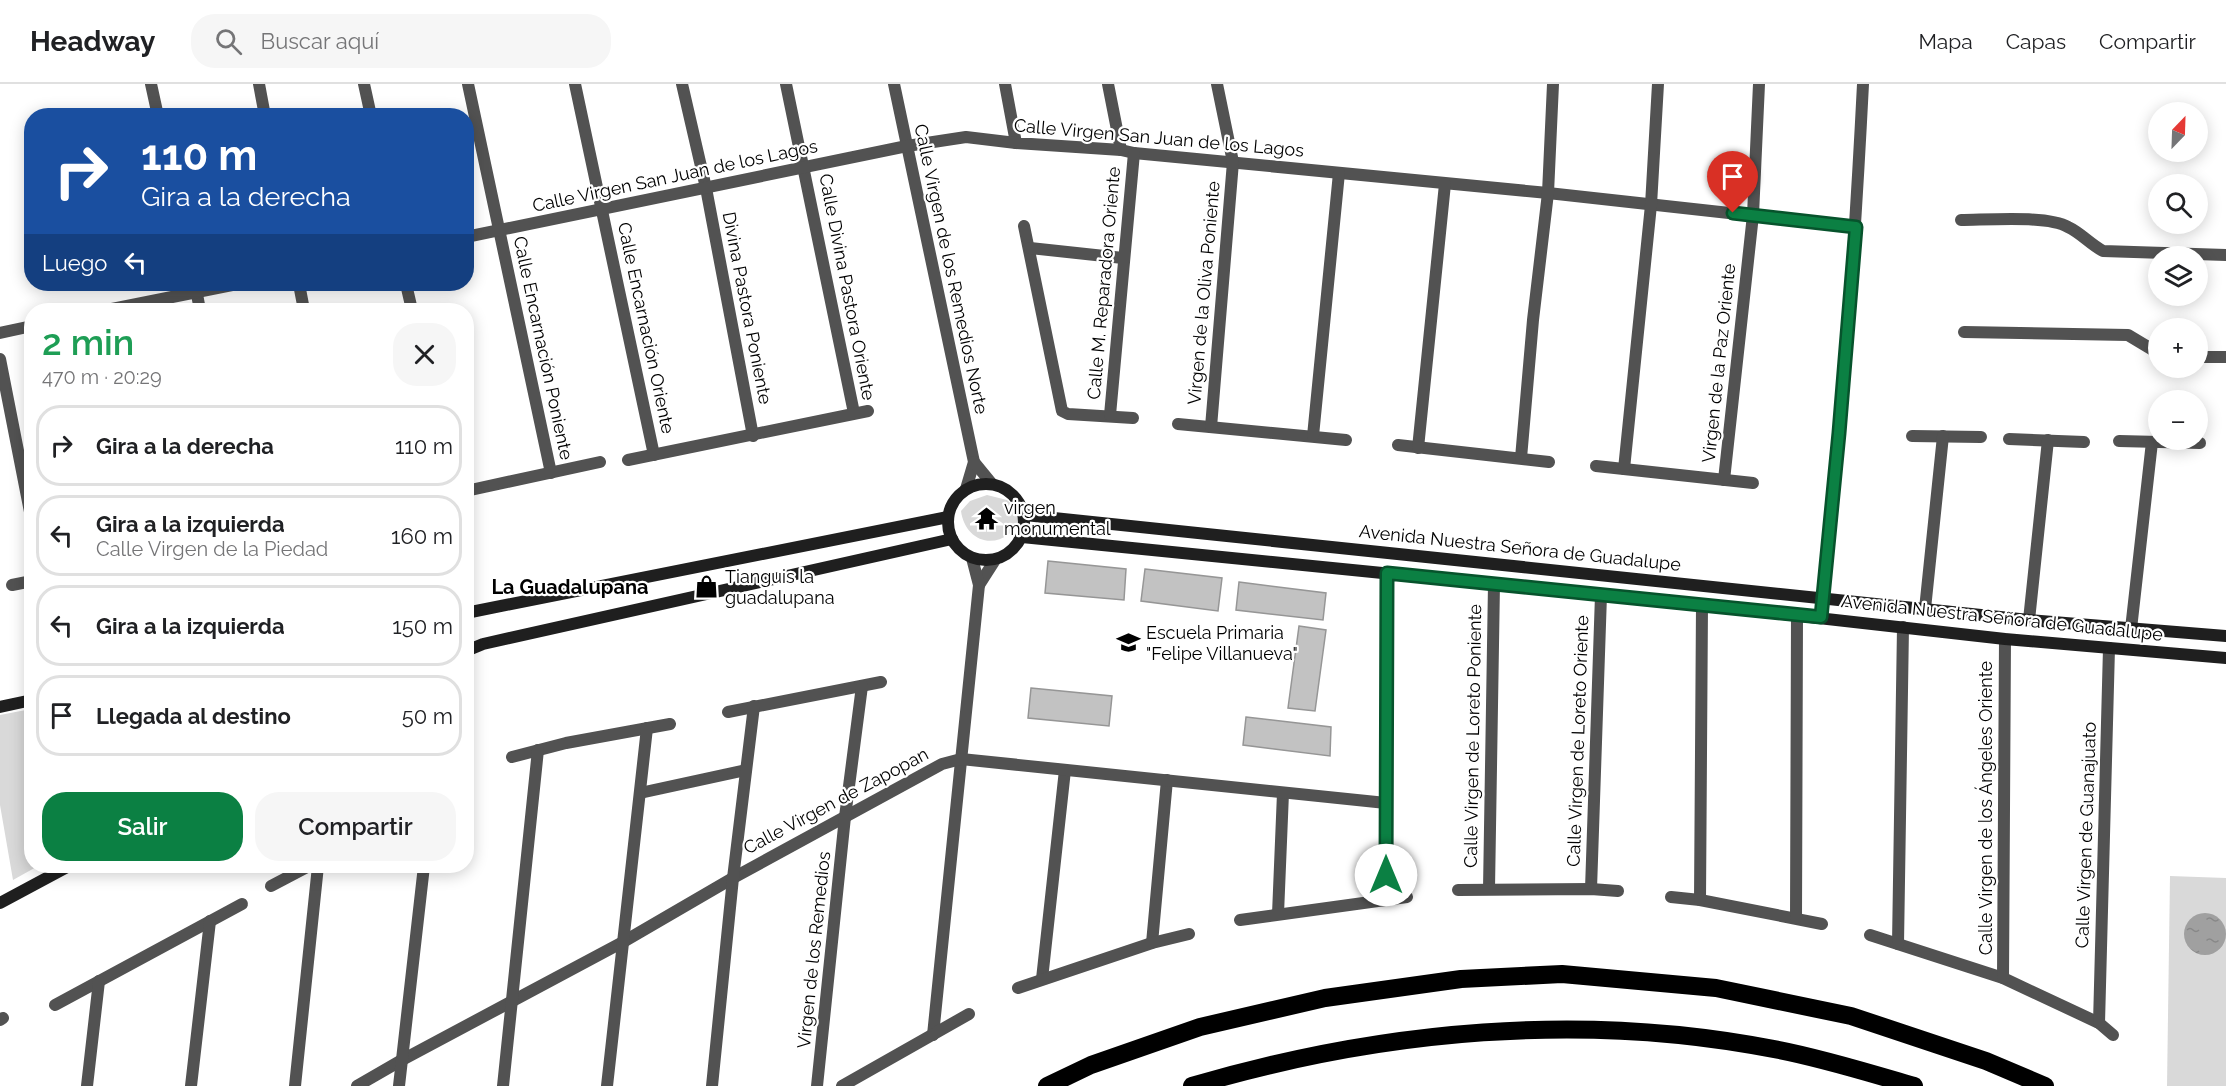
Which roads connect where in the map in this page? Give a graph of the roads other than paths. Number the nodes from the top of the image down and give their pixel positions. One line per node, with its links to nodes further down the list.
1 (151, 84): 16 (street)
2 (258, 84): 17 (street)
3 (364, 84): 18 (street)
4 (468, 84): 19 (street, Calle Encarnación Poniente)
5 (575, 84): 31 (street, Calle Encarnación Oriente)
6 (682, 84): 28 (street, Divina Pastora Poniente)
7 (786, 84): 25 (street, Calle Divina Pastora Oriente)
8 (894, 84): 22 (street, Calle Virgen de los Remedios Norte)
9 (1005, 84): 21 (street)
10 (1108, 84): 23 (street, Calle M. Reparadora Oriente)
11 (1217, 84): 24 (street, Virgen de la Oliva Poniente)
12 (1553, 84): 29 (street)
13 (1658, 84): 30 (street)
14 (1759, 84): 32 (street, Virgen de la Paz Oriente)
15 (1863, 84): 35 (street)
16 (156, 108)
17 (263, 108)
18 (369, 108)
19 (473, 108)
20 (474, 111): 36 (street, Calle Encarnación Poniente)
21 (1016, 143): 22 (street, Calle Virgen San Juan de los Lagos); 23 (street, Calle Virgen San Juan de los Lagos)
22 (907, 146): 25 (street, Calle Virgen San Juan de los Lagos); 74 (street, Calle Virgen de los Remedios Norte)
23 (1128, 151): 24 (street, Calle Virgen San Juan de los Lagos); 40 (street, Calle M. Reparadora Oriente)
24 (1233, 162): 26 (street, Calle Virgen San Juan de los Lagos); 55 (street, Virgen de la Oliva Poniente)
25 (805, 167): 28 (street, Calle Virgen San Juan de los Lagos); 51 (street, Calle Divina Pastora Oriente)
26 (1339, 173): 27 (street, Calle Virgen San Juan de los Lagos); 57 (street)
27 (1445, 184): 29 (street, Calle Virgen San Juan de los Lagos); 68 (street)
28 (706, 188): 31 (street, Calle Virgen San Juan de los Lagos); 56 (street, Divina Pastora Poniente)
29 (1548, 193): 30 (street, Calle Virgen San Juan de los Lagos); 71 (street)
30 (1652, 205): 32 (street, Calle Virgen San Juan de los Lagos); 77 (street)
31 (602, 209): 36 (street, Calle Virgen San Juan de los Lagos); 70 (street, Calle Encarnación Oriente)
32 (1753, 215): 35 (street, Calle Virgen San Juan de los Lagos); 79 (street, Virgen de la Paz Oriente)
33 (1961, 220): 39 (street)
34 (1024, 226): 38 (street)
35 (1856, 227): 97 (street)
36 (500, 230): 37 (street, Calle Virgen San Juan de los Lagos); 78 (street, Calle Encarnación Poniente)
37 (474, 235)
38 (1030, 248): 40 (street); 52 (street)
39 (2226, 255)
40 (1124, 258): 52 (street, Calle M. Reparadora Oriente)
41 (184, 291): 42 (street)
42 (135, 303)
43 (24, 328): 45 (street)
44 (1964, 332): 46 (street)
45 (0, 333)
46 (2148, 346)
47 (2208, 357): 48 (street)
48 (2226, 357)
49 (0, 359): 80 (street)
50 (868, 411): 51 (street)
51 (854, 413): 56 (street)
52 (1110, 415): 53 (street)
53 (1133, 418)
54 (1178, 424): 55 (street)
55 (1211, 427): 57 (street)
56 (753, 436): 70 (street)
57 (1313, 436): 62 (street)
58 (1912, 436): 59 (street)
59 (1944, 436): 60 (street); 99 (street)
60 (1981, 437)
61 (2009, 439): 63 (street)
62 (1346, 440)
63 (2049, 440): 65 (street); 103 (street)
64 (2119, 441): 66 (street)
65 (2084, 442)
66 (2148, 442)
67 (1398, 445): 68 (street)
68 (1418, 448): 71 (street)
69 (2151, 450): 105 (street)
70 (654, 455): 72 (street)
71 (1521, 458): 75 (street)
72 (628, 460)
73 (600, 462): 78 (street)
74 (974, 462): 82 (street, Calle Virgen de los Remedios Norte); 84 (street, Calle Virgen de los Remedios Norte)
75 (1549, 462)
76 (1596, 466): 77 (street)
77 (1624, 469): 79 (street)
78 (551, 473): 83 (street)
79 (1724, 480): 81 (street)
80 (24, 481)
81 (1753, 483)
82 (992, 484): 84 (street); 85 (street)
83 (474, 489)
84 (966, 489): 86 (street)
85 (1025, 515): 87 (street); 97 (street, Avenida Nuestra Señora de Guadalupe)
86 (948, 517): 88 (street); 100 (street)
87 (1022, 537): 90 (street); 91 (street, Avenida Nuestra Señora de Guadalupe)
88 (952, 539): 89 (street); 108 (street)
89 (972, 558): 90 (street); 95 (street)
90 (995, 560): 95 (street)
91 (1387, 573): 93 (street, Avenida Nuestra Señora de Guadalupe); 127 (street)
92 (24, 583): 94 (street)
93 (1494, 584): 96 (street, Avenida Nuestra Señora de Guadalupe); 135 (street, Calle Virgen de Loreto Poniente)
94 (12, 585)
95 (979, 585): 121 (street)
96 (1601, 594): 98 (street, Avenida Nuestra Señora de Guadalupe); 136 (street, Calle Virgen de Loreto Oriente)
97 (1823, 597): 99 (street, Avenida Nuestra Señora de Guadalupe); 102 (street)
98 (1702, 605): 101 (street, Avenida Nuestra Señora de Guadalupe); 142 (street)
99 (1925, 609): 103 (street, Avenida Nuestra Señora de Guadalupe)
100 (474, 611)
101 (1797, 616): 102 (street, Avenida Nuestra Señora de Guadalupe); 146 (street)
102 (1821, 617): 104 (street, Avenida Nuestra Señora de Guadalupe)
103 (2029, 620): 105 (street, Avenida Nuestra Señora de Guadalupe)
104 (1903, 627): 107 (street, Avenida Nuestra Señora de Guadalupe); 154 (street)
105 (2131, 629): 106 (street, Avenida Nuestra Señora de Guadalupe)
106 (2226, 636)
107 (2005, 639): 109 (street, Avenida Nuestra Señora de Guadalupe); 155 (street, Calle Virgen de los Ángeles Oriente)
108 (474, 648)
109 (2109, 648): 110 (street, Avenida Nuestra Señora de Guadalupe); 162 (street, Calle Virgen de Guanajuato)
110 (2226, 658)
111 (881, 682): 112 (street)
112 (862, 686): 114 (street); 128 (street, Virgen de los Remedios)
113 (24, 702): 115 (street)
114 (754, 706): 116 (street); 122 (street)
115 (0, 707)
116 (728, 712)
117 (669, 724): 118 (street)
118 (646, 728): 119 (street); 125 (street)
119 (538, 750): 120 (street); 159 (street)
120 (512, 757)
121 (961, 759): 123 (street, Calle Virgen de Zapopan); 128 (street, Calle Virgen de Zapopan); 163 (street)
122 (746, 770): 125 (street); 133 (street)
123 (1065, 770): 124 (street, Calle Virgen de Zapopan); 156 (street)
124 (1167, 780): 126 (street, Calle Virgen de Zapopan); 153 (street)
125 (640, 792): 152 (street)
126 (1283, 793): 127 (street, Calle Virgen de Zapopan); 145 (street)
127 (1386, 803): 141 (street)
128 (846, 817): 133 (street, Calle Virgen de Zapopan); 174 (street, Virgen de los Remedios)
129 (56, 873): 143 (street)
130 (296, 873): 134 (street)
131 (317, 873): 168 (street)
132 (423, 873): 165 (street)
133 (733, 878): 152 (street, Calle Virgen de Zapopan); 173 (street)
134 (271, 886)
135 (1489, 889): 136 (street); 137 (street)
136 (1591, 889): 138 (street)
137 (1458, 890)
138 (1618, 891)
139 (1407, 897): 141 (street)
140 (1671, 897): 142 (street)
141 (1386, 899): 145 (street)
142 (1700, 900): 146 (street)
143 (0, 902)
144 (242, 904): 148 (street)
145 (1278, 914): 147 (street)
146 (1796, 918): 149 (street)
147 (1240, 920)
148 (210, 921): 157 (street); 167 (street)
149 (1822, 924)
150 (1189, 934): 153 (street)
151 (1870, 935): 154 (street)
152 (623, 942): 159 (street, Calle Virgen de Zapopan); 172 (street)
153 (1152, 943): 156 (street)
154 (1898, 944): 155 (street)
155 (2003, 978): 162 (street)
156 (1042, 980): 158 (street)
157 (99, 981): 160 (street); 166 (street)
158 (1018, 988)
159 (512, 1002): 165 (street, Calle Virgen de Zapopan); 171 (street)
160 (55, 1005)
161 (969, 1014): 163 (street)
162 (2099, 1023): 164 (street)
163 (933, 1035): 175 (street)
164 (2113, 1035)
165 (402, 1060): 169 (street, Calle Virgen de Zapopan); 170 (street)
166 (87, 1086)
167 (191, 1086)
168 (295, 1086)
169 (357, 1086)
170 (399, 1086)
171 (503, 1086)
172 (607, 1086)
173 (712, 1086)
174 (817, 1086)
175 (842, 1086)
176 (1047, 1086): 179 (highway)
177 (1192, 1086): 178 (highway)
178 (1914, 1086)
179 (2044, 1086)

